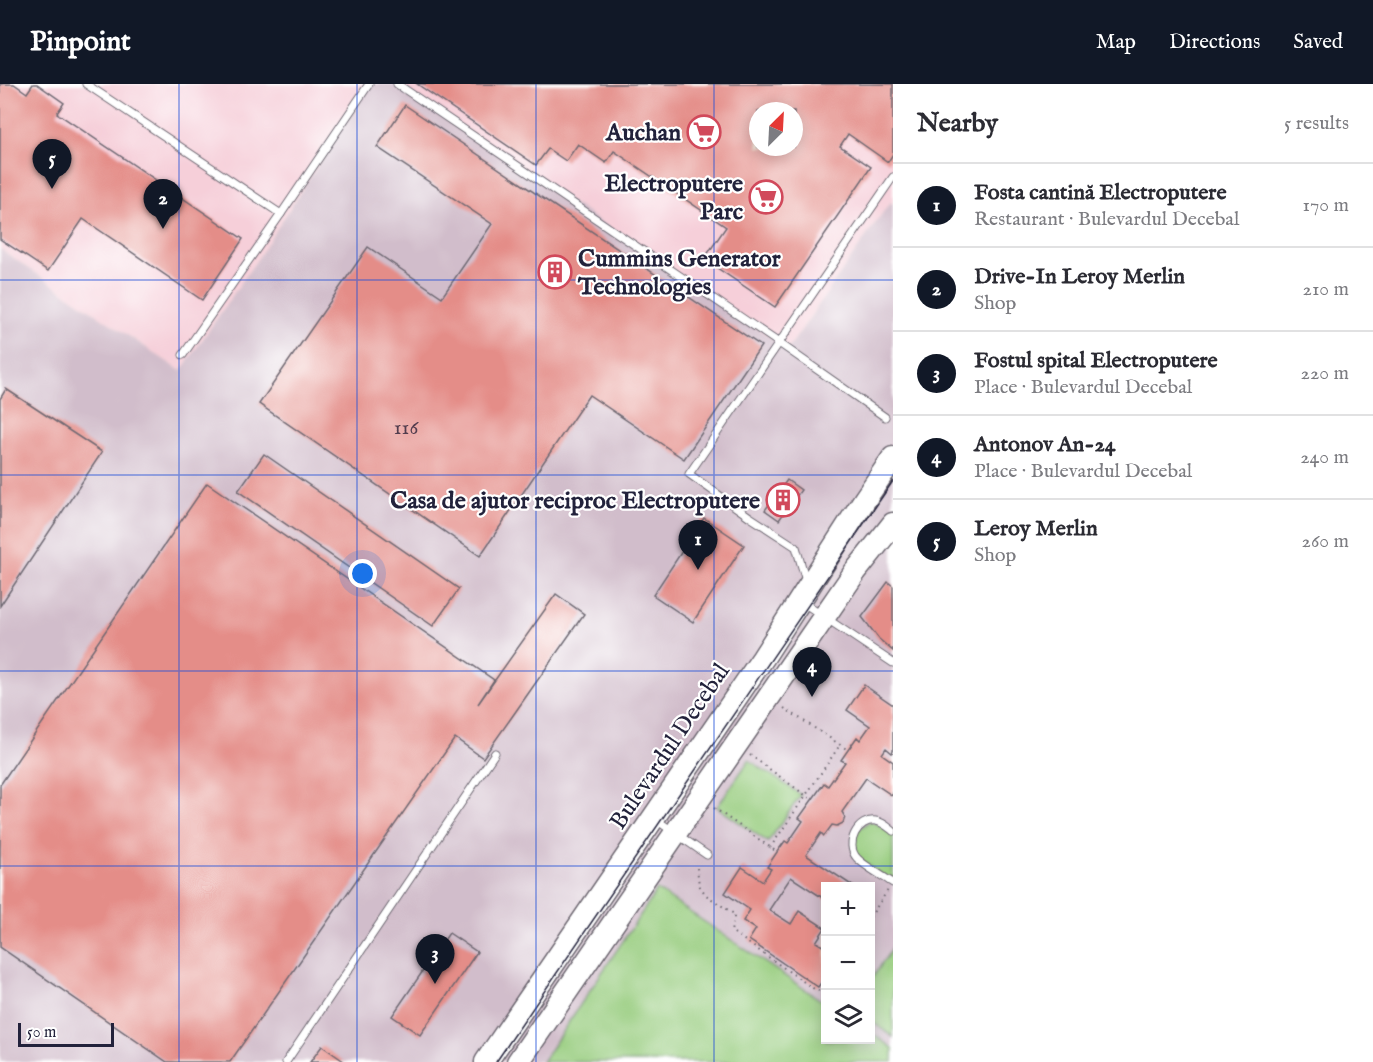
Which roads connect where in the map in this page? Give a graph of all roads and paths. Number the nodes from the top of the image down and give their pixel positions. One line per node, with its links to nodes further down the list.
1 (86, 84): 5 (lane)
2 (369, 84): 5 (lane)
3 (397, 84): 6 (lane)
4 (893, 177): 6 (lane)
5 (281, 214): 7 (lane)
6 (779, 343): 8 (lane); 11 (lane)
7 (183, 355)
8 (885, 417)
9 (893, 458): 11 (main road, Bulevardul Decebal)
10 (893, 524): 12 (main road)
11 (803, 594): 12 (lane); 22 (main road, Bulevardul Decebal)
12 (824, 617): 13 (lane); 24 (main road)
13 (893, 663)
14 (784, 708): 15 (path)
15 (840, 745): 16 (path); 19 (path)
16 (848, 750)
17 (495, 753): 32 (lane)
18 (750, 755): 19 (path)
19 (805, 795): 20 (path); 25 (path)
20 (812, 800)
21 (707, 803): 25 (path)
22 (653, 818): 24 (lane); 33 (main road, Bulevardul Decebal)
23 (893, 831): 29 (lane)
24 (675, 833): 27 (lane); 34 (main road)
25 (770, 848): 26 (path)
26 (777, 852)
27 (707, 855)
28 (697, 868): 31 (path)
29 (893, 883): 30 (path)
30 (875, 910)
31 (822, 990)
32 (286, 1062)
33 (486, 1062)
34 (518, 1062)

